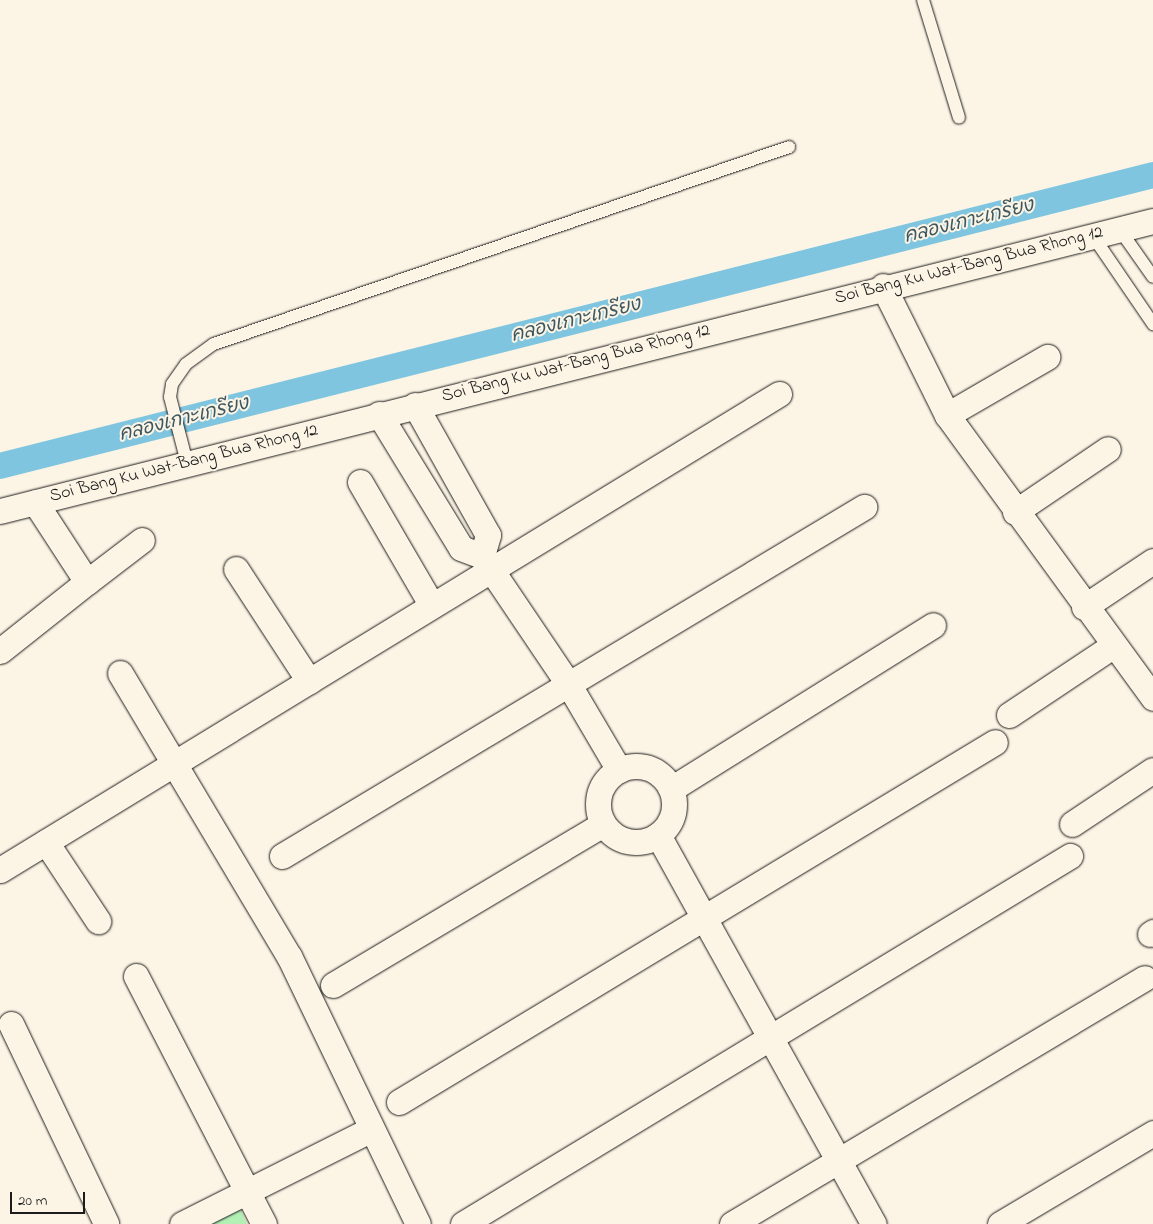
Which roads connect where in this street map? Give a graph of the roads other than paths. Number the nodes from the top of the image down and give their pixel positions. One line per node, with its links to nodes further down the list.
1 (923, 0): 2 (lane)
2 (959, 118)
3 (789, 148): 16 (lane)
4 (1153, 221): 5 (street, Soi Bang Ku Wat-Bang Bua Rhong 12)
5 (1120, 230): 6 (street, Soi Bang Ku Wat-Bang Bua Rhong 12); 7 (lane)
6 (1092, 236): 8 (street, Soi Bang Ku Wat-Bang Bua Rhong 12); 9 (lane)
7 (1153, 277)
8 (883, 286): 12 (street, Soi Bang Ku Wat-Bang Bua Rhong 12); 14 (street)
9 (1153, 324)
10 (1047, 357): 14 (street)
11 (779, 394): 24 (street)
12 (415, 405): 13 (street, Soi Bang Ku Wat-Bang Bua Rhong 12); 24 (street)
13 (379, 414): 16 (street, Soi Bang Ku Wat-Bang Bua Rhong 12); 24 (street)
14 (947, 415): 21 (street)
15 (1108, 449): 21 (street)
16 (185, 454): 18 (street, Soi Bang Ku Wat-Bang Bua Rhong 12)
17 (360, 482): 27 (street)
18 (35, 502): 20 (street, Soi Bang Ku Wat-Bang Bua Rhong 12); 26 (street)
19 (864, 507): 34 (street)
20 (0, 510)
21 (1015, 512): 28 (street)
22 (142, 540): 26 (street)
23 (1153, 561): 28 (street)
24 (486, 564): 27 (street); 34 (street)
25 (236, 569): 33 (street)
26 (87, 582): 31 (street)
27 (431, 604): 33 (street)
28 (1084, 607): 30 (street)
29 (933, 626): 41 (street)
30 (1114, 644): 35 (street); 36 (street)
31 (0, 651)
32 (120, 673): 38 (street)
33 (309, 681): 38 (street)
34 (569, 685): 39 (street); 46 (street)
35 (1150, 690)
36 (1009, 715)
37 (995, 742): 49 (street)
38 (176, 765): 45 (street); 57 (street)
39 (618, 770): 41 (street); 42 (street)
40 (1153, 770): 43 (street)
41 (671, 789): 44 (street)
42 (603, 824): 44 (street); 53 (street)
43 (1072, 824)
44 (658, 835): 49 (street)
45 (46, 842): 48 (street); 50 (street)
46 (282, 856)
47 (1070, 856): 55 (street)
48 (0, 870)
49 (704, 917): 55 (street); 56 (street)
50 (98, 922)
51 (136, 976): 60 (street)
52 (1144, 978): 59 (street)
53 (334, 985)
54 (11, 1024): 62 (street)
55 (773, 1040): 59 (street); 66 (street)
56 (399, 1102)
57 (372, 1129): 60 (street); 65 (street)
58 (1153, 1132): 61 (street)
59 (836, 1160): 67 (street); 68 (street)
60 (248, 1190): 63 (street); 64 (street)
61 (1026, 1217): 69 (street)
62 (111, 1224)
63 (182, 1224)
64 (264, 1224)
65 (418, 1224)
66 (462, 1224)
67 (732, 1224)
68 (874, 1224)
69 (1000, 1224)

